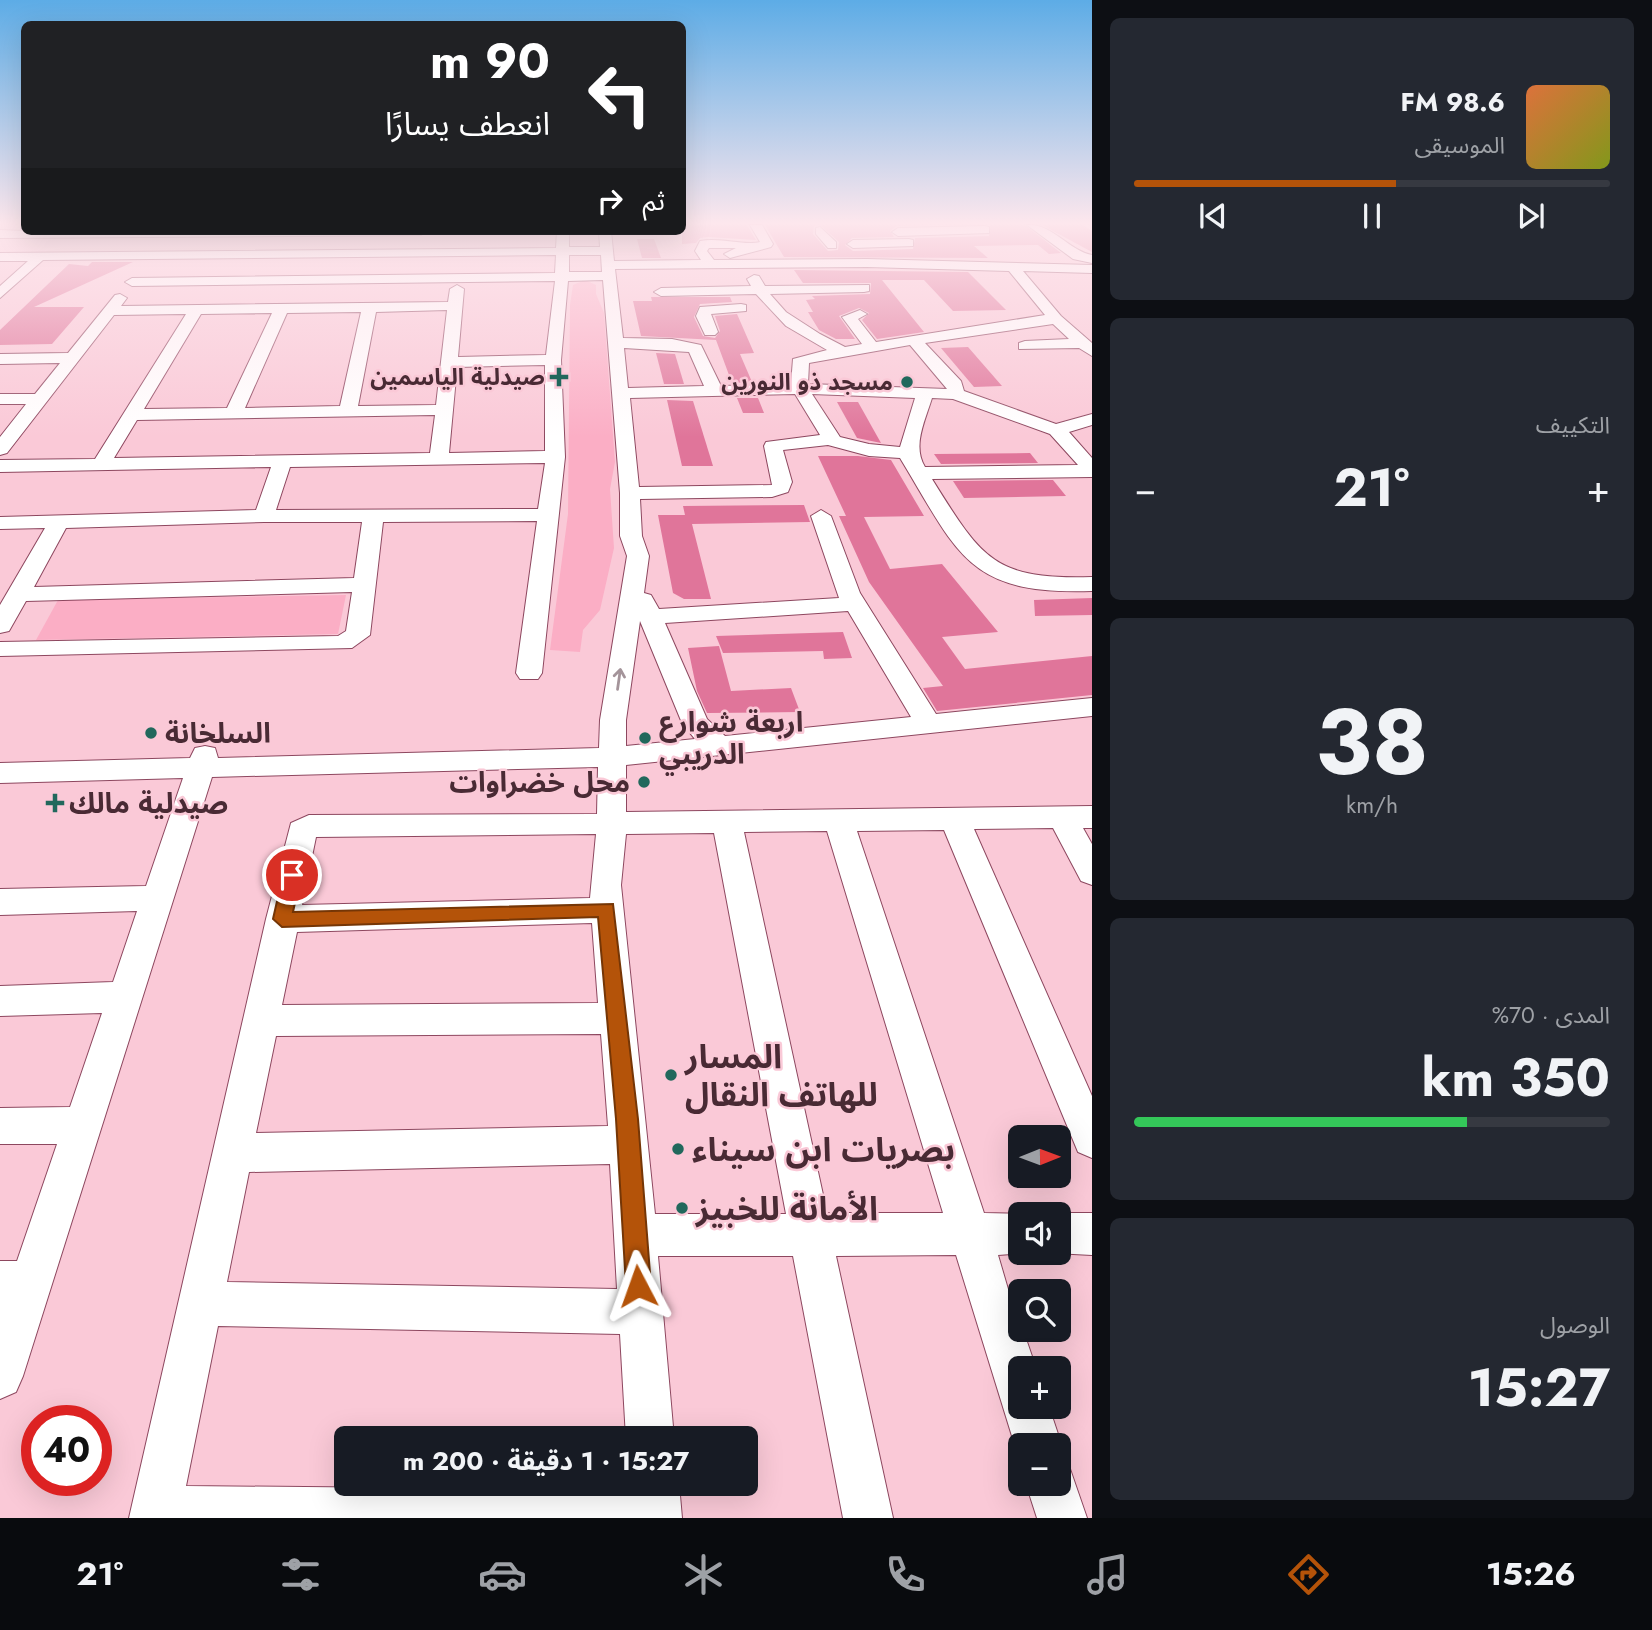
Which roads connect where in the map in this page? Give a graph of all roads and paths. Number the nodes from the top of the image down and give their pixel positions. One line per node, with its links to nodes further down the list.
1 (121, 296): 12 (street)
2 (457, 296): 7 (street)
3 (560, 296): 24 (street)
4 (610, 296): 17 (street)
5 (763, 296): 8 (street)
6 (1036, 296): 14 (street)
7 (456, 306): 9 (street); 25 (street)
8 (768, 306): 15 (street); 21 (street)
9 (369, 308): 10 (street); 34 (street)
10 (281, 309): 11 (street); 35 (street)
11 (196, 310): 12 (street); 36 (street)
12 (109, 312): 22 (street)
13 (860, 314): 20 (street)
14 (1056, 319): 16 (street); 19 (street)
15 (710, 332)
16 (916, 342): 20 (street); 30 (street)
17 (615, 343): 27 (street); 28 (street)
18 (1025, 346): 19 (street)
19 (1087, 347)
20 (873, 348): 21 (street)
21 (842, 352): 26 (street)
22 (72, 358): 23 (street); 32 (street)
23 (0, 359)
24 (553, 360): 25 (street); 42 (street)
25 (449, 362): 33 (street)
26 (800, 389): 27 (street); 29 (street); 39 (street)
27 (715, 391): 28 (street)
28 (620, 393): 49 (street)
29 (925, 393): 30 (street); 41 (street)
30 (954, 394): 38 (street)
31 (0, 399): 32 (street)
32 (40, 399): 40 (street)
33 (445, 410): 34 (street); 43 (street)
34 (348, 411): 35 (street)
35 (234, 413): 36 (street)
36 (131, 415): 46 (street)
37 (1092, 419): 38 (street)
38 (1056, 430): 47 (street)
39 (831, 440): 41 (street); 49 (street)
40 (0, 449)
41 (909, 453): 48 (street)
42 (555, 457): 43 (street); 50 (street)
43 (439, 458): 44 (street)
44 (282, 462): 46 (street); 51 (street)
45 (0, 466): 46 (street)
46 (100, 466)
47 (1092, 470): 48 (street)
48 (920, 473): 58 (street)
49 (630, 493): 56 (street)
50 (549, 515): 52 (street); 65 (street)
51 (264, 516): 52 (street); 54 (street)
52 (373, 516): 59 (street)
53 (821, 516): 61 (street)
54 (59, 522): 55 (street); 60 (street)
55 (0, 523)
56 (631, 536): 57 (street); 69 (street)
57 (636, 577): 62 (street); 69 (street, one-way to 57)
58 (1092, 584)
59 (364, 585): 60 (street); 64 (street)
60 (18, 594): 63 (street)
61 (854, 604): 62 (street); 67 (street)
62 (649, 617): 68 (street)
63 (0, 626)
64 (0, 649)
65 (529, 673)
66 (1092, 707): 67 (street)
67 (929, 724): 68 (street)
68 (718, 746): 69 (street)
69 (608, 751): 71 (street); 77 (street)
70 (0, 760): 71 (street)
71 (203, 761): 72 (street); 80 (street)
72 (0, 774)
73 (1078, 817): 74 (street); 78 (street)
74 (955, 819): 75 (street); 89 (street)
75 (839, 821): 76 (street); 93 (street)
76 (727, 822): 77 (street); 92 (street)
77 (602, 824): 79 (street); 82 (street)
78 (1092, 873)
79 (606, 897): 82 (street); 85 (street)
80 (158, 898): 81 (street); 83 (street)
81 (0, 902)
82 (282, 919): 86 (street)
83 (125, 997): 84 (street); 87 (street)
84 (0, 1001)
85 (619, 1018): 86 (street); 90 (street)
86 (260, 1021): 91 (street)
87 (82, 1125): 88 (street); 98 (street)
88 (0, 1126)
89 (1092, 1139)
90 (629, 1145): 91 (street); 97 (street)
91 (232, 1153): 99 (street)
92 (809, 1232): 93 (street); 97 (street); 107 (street)
93 (969, 1234): 94 (street); 101 (street)
94 (1008, 1234)
95 (1071, 1234): 96 (street)
96 (1092, 1234)
97 (635, 1235): 100 (street)
98 (16, 1282): 102 (street)
99 (200, 1304): 100 (street); 106 (street)
100 (640, 1312): 103 (street)
101 (1009, 1356)
102 (0, 1376)
103 (649, 1426)
104 (1055, 1496): 108 (street)
105 (656, 1506): 106 (street)
106 (155, 1514)
107 (868, 1518)
108 (1062, 1518)

